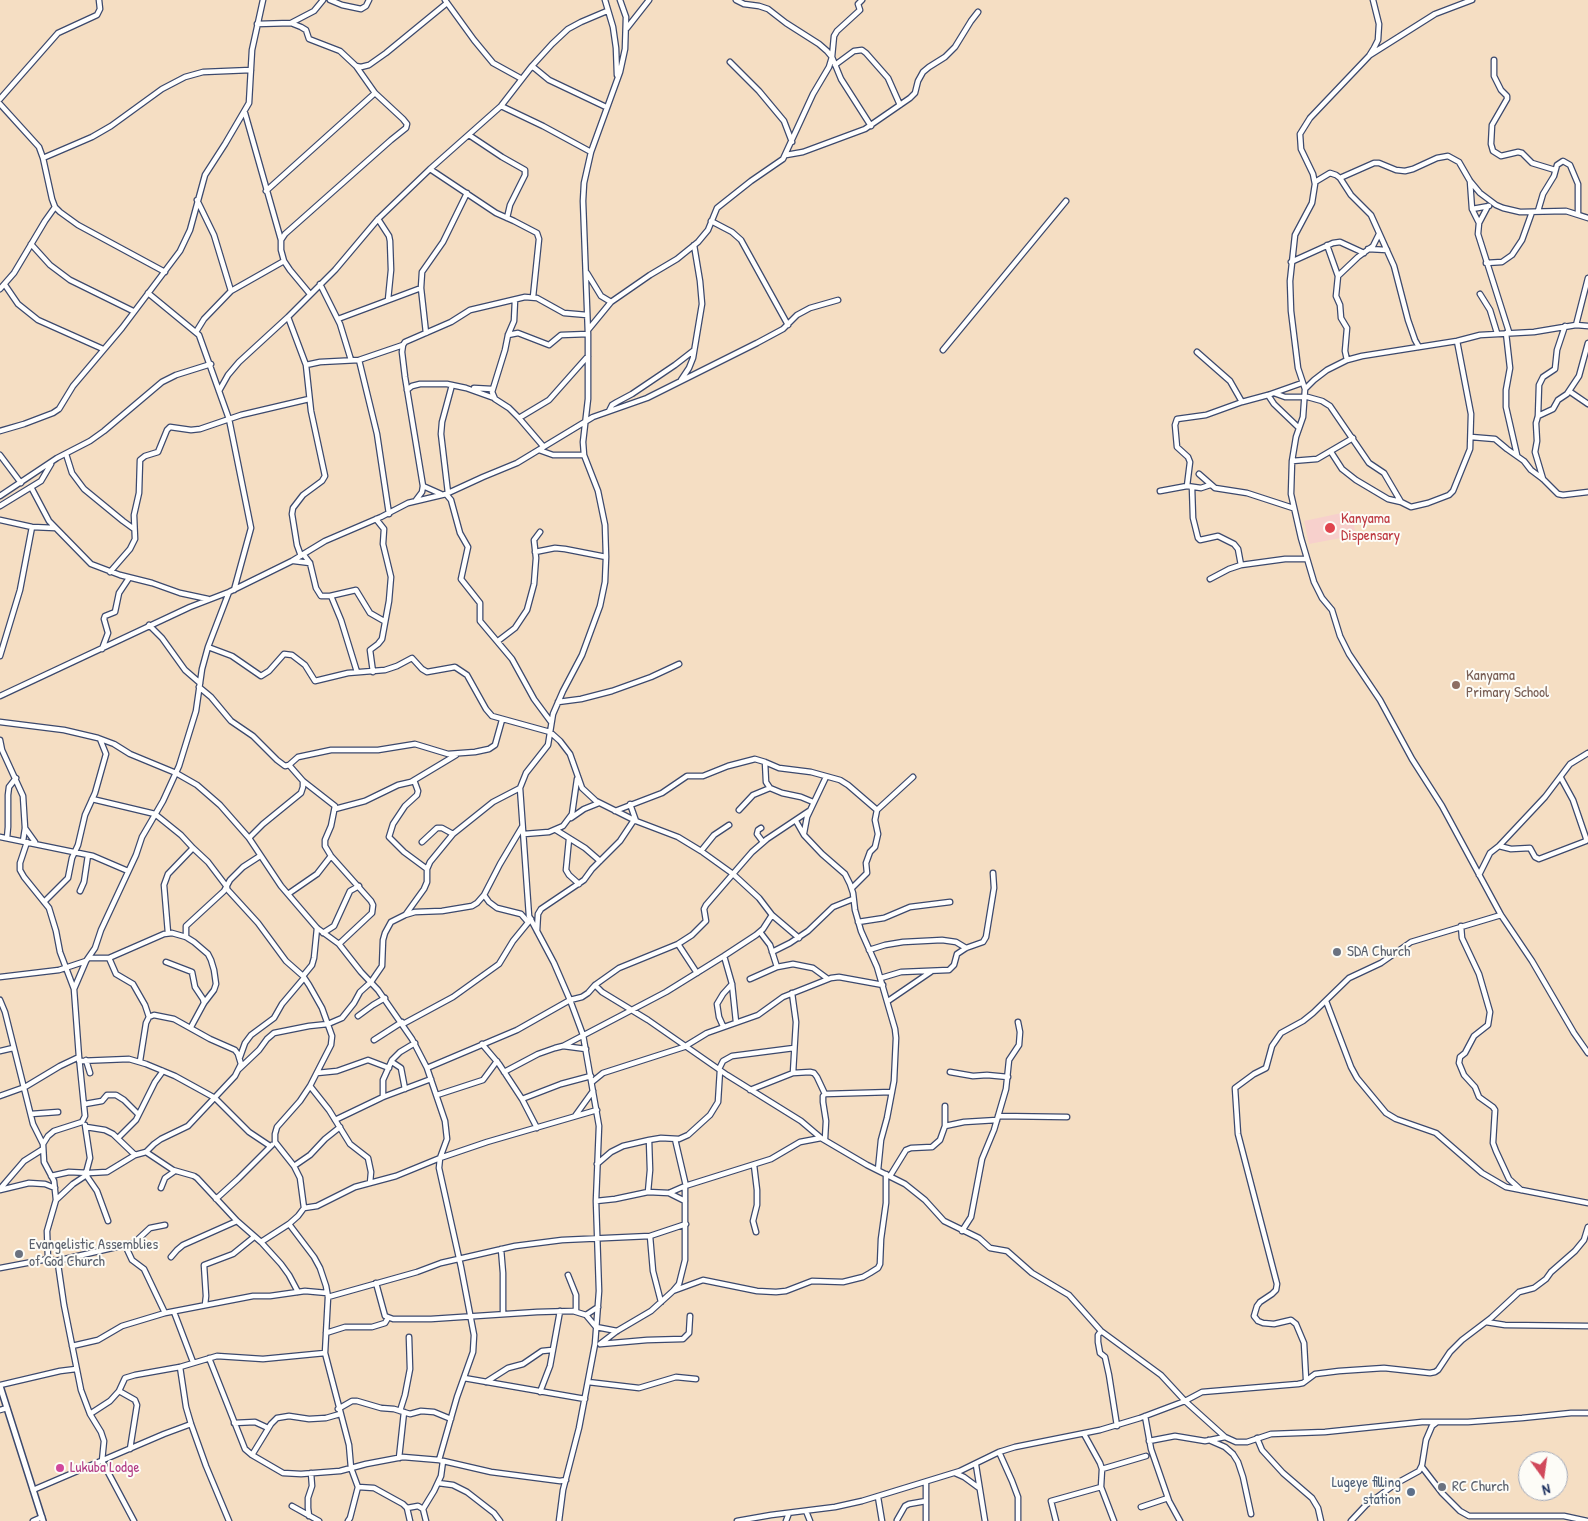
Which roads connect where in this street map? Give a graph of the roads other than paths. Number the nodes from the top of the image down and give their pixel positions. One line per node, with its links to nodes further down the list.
1 (99, 0): 32 (street)
2 (263, 0): 18 (street)
3 (323, 0): 19 (street)
4 (330, 0): 5 (street)
5 (369, 0)
6 (605, 0): 16 (street)
7 (620, 0): 20 (street)
8 (649, 0): 20 (street)
9 (736, 0): 15 (street)
10 (758, 0): 15 (street)
11 (862, 0): 22 (street)
12 (1373, 0): 21 (street)
13 (1472, 0): 21 (street)
14 (446, 1): 26 (street); 29 (street)
15 (754, 5): 22 (street)
16 (607, 11): 27 (street); 30 (street)
17 (978, 12): 34 (street)
18 (257, 24): 19 (street); 28 (street)
19 (291, 24): 26 (street)
20 (626, 29): 30 (street)
21 (1369, 56): 49 (street)
22 (832, 58): 25 (street); 40 (street)
23 (1494, 60): 46 (street)
24 (730, 62): 40 (street)
25 (834, 65): 34 (street); 38 (street)
26 (356, 66): 31 (street)
27 (532, 66): 29 (street); 36 (street)
28 (251, 70): 37 (street); 44 (street)
29 (522, 79): 35 (street)
30 (617, 79): 36 (street)
31 (375, 93): 50 (street); 66 (street)
32 (0, 99)
33 (0, 104): 44 (street)
34 (900, 105): 38 (street)
35 (501, 106): 39 (street); 41 (street)
36 (606, 107): 41 (street)
37 (245, 113): 50 (street); 52 (street)
38 (871, 126): 42 (street)
39 (469, 136): 45 (street); 60 (street)
40 (792, 143): 42 (street); 43 (street)
41 (591, 152): 76 (street)
42 (798, 154): 43 (street)
43 (786, 155): 63 (street)
44 (43, 158): 56 (street)
45 (430, 169): 51 (street); 62 (street)
46 (1555, 170): 58 (street); 59 (street)
47 (1340, 178): 48 (street); 49 (street); 65 (street)
48 (1470, 181): 54 (street); 57 (street)
49 (1315, 182): 73 (street)
50 (266, 190): 66 (street)
51 (467, 193): 60 (street); 81 (street)
52 (197, 200): 75 (street); 83 (street)
53 (1066, 201): 111 (street)
54 (1496, 205): 55 (street); 58 (street)
55 (1488, 206): 57 (street); 64 (street)
56 (55, 207): 67 (street); 75 (street)
57 (1472, 209): 64 (street)
58 (1535, 211): 59 (street); 74 (street)
59 (1578, 214): 61 (street)
60 (507, 218): 87 (street)
61 (1588, 218)
62 (378, 219): 79 (street); 88 (street)
63 (711, 221): 68 (street); 96 (street)
64 (1479, 223): 74 (street)
65 (1379, 234): 70 (street); 71 (street)
66 (281, 240): 72 (street)
67 (31, 244): 80 (street); 92 (street)
68 (694, 245): 91 (street); 112 (street)
69 (1327, 245): 71 (street); 73 (street); 77 (street)
70 (1387, 250): 71 (street); 109 (street)
71 (1365, 251): 77 (street)
72 (284, 261): 83 (street); 85 (street)
73 (1291, 262): 122 (street)
74 (1486, 263): 102 (street)
75 (165, 272): 84 (street)
76 (586, 272): 91 (street); 93 (street)
77 (1338, 276): 117 (street)
78 (1588, 278): 97 (street)
79 (320, 284): 85 (street); 95 (street)
80 (5, 285): 82 (street); 110 (street)
81 (421, 288): 88 (street); 103 (street)
82 (0, 289)
83 (231, 291): 100 (street)
84 (148, 293): 92 (street); 100 (street)
85 (310, 294): 94 (street)
86 (1480, 294): 104 (street)
87 (532, 297): 89 (street); 93 (street)
88 (388, 300): 95 (street)
89 (515, 300): 103 (street); 105 (street)
90 (838, 300): 96 (street)
91 (611, 302): 101 (street)
92 (133, 311): 110 (street)
93 (587, 315): 101 (street)
94 (288, 317): 119 (street); 129 (street)
95 (338, 319): 115 (street)
96 (788, 325): 120 (street)
97 (1576, 325): 98 (street); 99 (street)
98 (1565, 326): 102 (street); 139 (street)
99 (1588, 326)
100 (196, 332): 118 (street)
101 (588, 332): 105 (street); 114 (street)
102 (1508, 332): 104 (street); 152 (street)
103 (426, 333): 108 (street)
104 (1497, 333): 106 (street)
105 (508, 335): 126 (street)
106 (1457, 341): 109 (street); 146 (street)
107 (1588, 342): 130 (street)
108 (403, 345): 116 (street); 121 (street)
109 (1419, 347): 117 (street)
110 (103, 349): 144 (street)
111 (943, 350)
112 (694, 351): 120 (street); 138 (street)
113 (1197, 352): 136 (street)
114 (588, 356): 140 (street); 142 (street)
115 (351, 360): 116 (street); 119 (street)
116 (359, 360): 170 (street)
117 (1347, 360): 128 (street)
118 (211, 364): 129 (street); 149 (street)
119 (306, 366): 134 (street)
120 (680, 381): 138 (street)
121 (405, 382): 124 (street); 127 (street)
122 (1302, 383): 128 (street); 131 (street)
123 (452, 385): 124 (street); 125 (street); 164 (street)
124 (412, 386): 127 (street)
125 (466, 388): 126 (street); 135 (street)
126 (492, 389): 135 (street)
127 (407, 390): 159 (street)
128 (1305, 390): 133 (street)
129 (219, 391): 141 (street)
130 (1569, 391): 137 (street); 139 (street)
131 (1274, 393): 132 (street); 133 (street)
132 (1268, 395): 136 (street); 143 (street)
133 (1304, 396): 143 (street); 145 (street)
134 (309, 399): 141 (street); 178 (street)
135 (495, 399): 140 (street)
136 (1242, 402): 160 (street)
137 (1588, 404)
138 (609, 411): 142 (street)
139 (1538, 416): 156 (street)
140 (519, 418): 147 (street)
141 (229, 419): 175 (street); 187 (street)
142 (585, 421): 147 (street); 151 (street)
143 (1299, 428): 153 (street)
144 (0, 431)
145 (1353, 438): 148 (street); 167 (street)
146 (1472, 438): 152 (street); 167 (street)
147 (541, 448): 151 (street); 164 (street)
148 (1331, 452): 153 (street); 167 (street)
149 (66, 454): 154 (street); 175 (street)
150 (0, 455): 157 (street)
151 (584, 455): 179 (street)
152 (1517, 456): 156 (street)
153 (1292, 461): 169 (street)
154 (52, 462): 157 (street); 161 (street)
155 (1199, 474): 158 (street)
156 (1543, 479): 163 (street)
157 (21, 483): 165 (street)
158 (1210, 485): 160 (street); 169 (street)
159 (423, 486): 164 (street); 166 (street)
160 (1190, 486): 162 (street); 183 (street)
161 (31, 488): 168 (street); 174 (street)
162 (1160, 491)
163 (1588, 492)
164 (447, 493): 166 (street); 197 (street)
165 (0, 496)
166 (416, 500): 170 (street)
167 (1401, 502)
168 (0, 506)
169 (1293, 508): 180 (street)
170 (389, 514): 171 (street)
171 (376, 519): 178 (street); 195 (street)
172 (0, 520): 173 (street)
173 (32, 527): 174 (street); 199 (street)
174 (55, 528): 184 (street)
175 (134, 529): 184 (street)
176 (540, 532): 177 (street)
177 (535, 552): 179 (street); 197 (street)
178 (302, 555): 181 (street); 182 (street)
179 (606, 557): 207 (street)
180 (1307, 560): 183 (street); 273 (street)
181 (292, 561): 182 (street); 187 (street)
182 (310, 563): 190 (street)
183 (1241, 565): 186 (street)
184 (110, 572): 185 (street)
185 (129, 578): 189 (street); 200 (street)
186 (1210, 579)
187 (234, 590): 188 (street)
188 (229, 592): 191 (street); 193 (street)
189 (190, 596): 192 (street); 194 (street)
190 (331, 596): 195 (street); 203 (street)
191 (216, 597): 192 (street); 193 (street)
192 (210, 599): 194 (street)
193 (224, 604): 198 (street)
194 (190, 606): 196 (street)
195 (384, 621): 204 (street)
196 (149, 625): 200 (street); 205 (street)
197 (498, 641): 210 (street)
198 (208, 647): 203 (street); 205 (street)
199 (1, 649): 201 (street)
200 (102, 649): 206 (street)
201 (0, 656)
202 (679, 664): 207 (street)
203 (357, 672): 204 (street)
204 (373, 672): 208 (street)
205 (200, 685): 217 (street); 218 (street)
206 (0, 696)
207 (558, 702): 210 (street)
208 (502, 720): 211 (street); 215 (street)
209 (0, 722): 212 (street)
210 (551, 722): 211 (street)
211 (550, 732): 219 (street); 227 (street)
212 (100, 739): 218 (street); 230 (street)
213 (0, 740): 222 (street)
214 (1588, 753): 223 (street)
215 (458, 754): 217 (street); 224 (street)
216 (765, 762): 220 (street); 226 (street); 235 (street)
217 (289, 765): 225 (street)
218 (176, 773): 241 (street); 255 (street)
219 (577, 777): 234 (street); 242 (street)
220 (826, 777): 233 (street); 238 (street)
221 (913, 777): 238 (street)
222 (16, 778): 247 (street); 254 (street)
223 (1561, 778): 261 (street); 261 (street)
224 (414, 780): 236 (street); 269 (street)
225 (303, 781): 236 (street); 255 (street)
226 (766, 782): 228 (street); 229 (street)
227 (520, 788): 246 (street); 250 (street)
228 (770, 788): 229 (street); 233 (street)
229 (762, 790): 237 (street)
230 (95, 793): 231 (street); 232 (street)
231 (92, 799): 232 (street); 264 (street)
232 (99, 800): 241 (street)
233 (813, 802): 240 (street)
234 (599, 803): 239 (street); 242 (street)
235 (630, 804): 239 (street); 243 (street)
236 (335, 809): 267 (street)
237 (739, 810)
238 (877, 810): 277 (street)
239 (615, 811): 243 (street)
240 (809, 811): 244 (street); 252 (street)
241 (155, 814): 262 (street); 270 (street)
242 (570, 819): 249 (street)
243 (635, 821): 263 (street); 268 (street)
244 (796, 821): 252 (street); 259 (street)
245 (729, 824): 263 (street)
246 (523, 826): 251 (street); 280 (street)
247 (25, 828): 257 (street); 260 (street)
248 (761, 828): 259 (street)
249 (556, 830): 251 (street); 256 (street)
250 (453, 834): 258 (street); 269 (street)
251 (524, 834): 287 (street)
252 (804, 835): 277 (street)
253 (0, 836): 254 (street)
254 (7, 838): 257 (street)
255 (249, 838): 266 (street)
256 (569, 839): 268 (street); 274 (street)
257 (25, 842): 260 (street); 282 (street)
258 (422, 842)
259 (763, 842): 272 (street)
260 (36, 844): 264 (street)
261 (1499, 846): 273 (street)
262 (193, 848): 276 (street); 294 (street)
263 (701, 851): 272 (street)
264 (75, 853): 265 (street); 282 (street)
265 (88, 855): 270 (street); 278 (street)
266 (260, 856): 276 (street); 279 (street)
267 (331, 856): 275 (street); 279 (street)
268 (600, 861): 274 (street)
269 (427, 869): 284 (street)
270 (128, 871): 306 (street)
271 (993, 872): 301 (street)
272 (732, 874): 285 (street); 300 (street)
273 (1479, 875): 286 (street)
274 (579, 884): 292 (street)
275 (359, 886): 296 (street); 299 (street)
276 (227, 888): 289 (street); 314 (street)
277 (852, 888): 281 (street)
278 (80, 892)
279 (288, 894): 291 (street)
280 (484, 895): 284 (street); 287 (street)
281 (851, 900): 288 (street); 298 (street)
282 (44, 902): 309 (street)
283 (950, 902): 288 (street)
284 (405, 914): 318 (street)
285 (772, 915): 293 (street); 298 (street)
286 (1501, 915): 290 (street); 357 (street)
287 (529, 921): 292 (street); 338 (street)
288 (858, 922): 302 (street)
289 (186, 926): 295 (street); 297 (street)
290 (1461, 926): 329 (street); 439 (street)
291 (316, 928): 296 (street); 314 (street)
292 (537, 932): 327 (street)
293 (760, 932): 303 (street); 304 (street)
294 (168, 933): 295 (street); 305 (street)
295 (176, 933): 297 (street)
296 (323, 933): 299 (street)
297 (186, 937): 330 (street)
298 (798, 938): 303 (street)
299 (339, 944): 318 (street)
300 (678, 944): 312 (street); 321 (street)
301 (966, 948): 302 (street); 311 (street)
302 (869, 950): 315 (street)
303 (772, 952): 308 (street)
304 (724, 956): 312 (street); 319 (street)
305 (109, 958): 306 (street); 333 (street)
306 (88, 959): 309 (street); 323 (street)
307 (166, 962): 330 (street)
308 (777, 967): 310 (street); 316 (street)
309 (65, 968): 313 (street); 323 (street)
310 (818, 971): 317 (street); 320 (street)
311 (932, 971): 315 (street); 328 (street)
312 (698, 973): 331 (street)
313 (0, 977)
314 (303, 977): 339 (street); 356 (street)
315 (881, 978): 322 (street)
316 (750, 979)
317 (828, 979): 320 (street); 322 (street)
318 (371, 982): 325 (street); 335 (street)
319 (732, 984): 334 (street); 336 (street)
320 (817, 984): 324 (street)
321 (595, 985): 327 (street); 331 (street)
322 (883, 985): 328 (street)
323 (74, 990): 360 (street)
324 (792, 993): 336 (street); 351 (street)
325 (385, 998): 332 (street); 338 (street)
326 (0, 1000): 350 (street)
327 (570, 1000): 344 (street); 347 (street)
328 (888, 1001): 388 (street)
329 (1326, 1001): 439 (street); 501 (street)
330 (204, 1004): 341 (street)
331 (632, 1011): 344 (street); 349 (street)
332 (358, 1016)
333 (149, 1017): 341 (street); 355 (street)
334 (719, 1017): 340 (street); 342 (street)
335 (337, 1021): 339 (street); 343 (street)
336 (736, 1022): 340 (street)
337 (1018, 1022): 379 (street)
338 (402, 1023): 345 (street); 346 (street)
339 (328, 1024): 343 (street); 359 (street)
340 (723, 1026): 342 (street)
341 (191, 1027): 353 (street)
342 (714, 1030): 349 (street)
343 (331, 1031): 374 (street)
344 (583, 1035): 348 (street); 352 (street)
345 (374, 1040)
346 (414, 1043): 365 (street); 367 (street)
347 (482, 1044): 364 (street); 367 (street)
348 (563, 1046): 352 (street); 371 (street)
349 (686, 1046): 369 (street); 377 (street)
350 (13, 1048): 354 (street); 384 (street)
351 (794, 1048): 369 (street); 375 (street)
352 (586, 1049): 376 (street)
353 (235, 1050): 356 (street); 358 (street)
354 (0, 1051)
355 (142, 1051): 361 (street); 363 (street)
356 (242, 1052): 358 (street); 359 (street)
357 (1588, 1052)
358 (240, 1058): 368 (street)
359 (252, 1058): 368 (street)
360 (79, 1059): 362 (street); 384 (street); 397 (street)
361 (132, 1059): 362 (street); 363 (street)
362 (86, 1060): 373 (street)
363 (140, 1061): 370 (street)
364 (497, 1061): 371 (street); 391 (street)
365 (392, 1062): 366 (street); 385 (street)
366 (389, 1068): 374 (street); 393 (street)
367 (427, 1068): 381 (street)
368 (239, 1069): 394 (street)
369 (720, 1070): 378 (street); 380 (street)
370 (163, 1072): 389 (street); 402 (street)
371 (504, 1072): 395 (street)
372 (950, 1072): 379 (street)
373 (90, 1073)
374 (317, 1073): 383 (street)
375 (794, 1073): 386 (street); 390 (street)
376 (590, 1074): 377 (street); 382 (street); 395 (street)
377 (599, 1075): 382 (street)
378 (727, 1075): 380 (street); 386 (street)
379 (1008, 1077): 405 (street)
380 (719, 1078): 415 (street)
381 (431, 1079): 385 (street); 391 (street)
382 (592, 1082): 387 (street)
383 (310, 1086): 407 (street); 418 (street)
384 (24, 1087): 392 (street); 401 (street)
385 (405, 1089): 393 (street)
386 (750, 1090): 416 (street)
387 (593, 1091): 399 (street); 403 (street)
388 (892, 1092): 390 (street); 429 (street)
389 (207, 1094): 394 (street); 396 (street)
390 (825, 1094): 416 (street)
391 (437, 1095): 425 (street)
392 (0, 1096)
393 (382, 1097): 407 (street)
394 (215, 1098): 396 (street); 419 (street)
395 (522, 1099): 411 (street)
396 (209, 1103): 421 (street)
397 (85, 1104): 402 (street); 406 (street)
398 (945, 1106): 408 (street)
399 (597, 1110): 403 (street); 426 (street)
400 (58, 1112): 401 (street)
401 (31, 1114): 413 (street)
402 (138, 1114): 414 (street)
403 (574, 1116): 411 (street)
404 (1068, 1117): 405 (street)
405 (998, 1118): 408 (street); 454 (street)
406 (84, 1120): 409 (street); 412 (street)
407 (335, 1120): 410 (street)
408 (945, 1126): 432 (street)
409 (86, 1127): 414 (street); 431 (street)
410 (340, 1127): 428 (street); 434 (street)
411 (537, 1128): 425 (street)
412 (54, 1131): 413 (street); 420 (street)
413 (38, 1134): 420 (street)
414 (118, 1138): 423 (street)
415 (675, 1139): 417 (street); 435 (street)
416 (823, 1139): 427 (street); 429 (street)
417 (649, 1140): 426 (street); 440 (street)
418 (275, 1142): 419 (street); 428 (street)
419 (270, 1146): 442 (street)
420 (43, 1147): 422 (street); 424 (street)
421 (146, 1152): 423 (street); 430 (street)
422 (35, 1155): 424 (street); 438 (street)
423 (135, 1155): 431 (street)
424 (43, 1158): 433 (street)
425 (440, 1158): 434 (street); 464 (street)
426 (597, 1164): 444 (street)
427 (754, 1165): 435 (street); 455 (street)
428 (294, 1166): 447 (street)
429 (878, 1170): 432 (street)
430 (175, 1171): 437 (street); 442 (street)
431 (87, 1174): 433 (street); 443 (street); 448 (street)
432 (888, 1175): 454 (street); 469 (street)
433 (52, 1176): 436 (street)
434 (370, 1183): 447 (street)
435 (686, 1186): 441 (street); 445 (street)
436 (55, 1188): 438 (street); 443 (street)
437 (161, 1188)
438 (0, 1189)
439 (1522, 1190): 446 (street)
440 (648, 1192): 441 (street); 444 (street)
441 (669, 1194): 445 (street)
442 (216, 1199): 449 (street)
443 (56, 1200): 463 (street)
444 (596, 1201): 458 (street)
445 (685, 1201): 452 (street)
446 (1588, 1203)
447 (304, 1208): 451 (street)
448 (108, 1221)
449 (237, 1221): 457 (street); 462 (street)
450 (165, 1224): 460 (street)
451 (289, 1224): 459 (street); 471 (street)
452 (686, 1224): 456 (street); 469 (street)
453 (1588, 1227): 484 (street)
454 (962, 1231): 488 (street)
455 (756, 1232)
456 (650, 1236): 458 (street); 472 (street)
457 (254, 1237): 459 (street); 473 (street)
458 (597, 1239): 461 (street); 474 (street)
459 (261, 1242): 470 (street)
460 (125, 1245): 465 (street); 478 (street)
461 (501, 1250): 464 (street); 479 (street)
462 (171, 1257)
463 (48, 1259): 465 (street); 466 (street)
464 (459, 1259): 468 (street); 481 (street)
465 (56, 1261): 492 (street)
466 (0, 1268)
467 (568, 1275): 477 (street)
468 (376, 1283): 471 (street); 483 (street)
469 (673, 1291): 472 (street)
470 (298, 1292): 471 (street); 473 (street)
471 (327, 1295): 489 (street)
472 (661, 1302): 487 (street)
473 (205, 1305): 476 (street)
474 (598, 1308): 480 (street); 486 (street)
475 (560, 1311): 477 (street); 479 (street); 493 (street)
476 (174, 1312): 478 (street); 496 (street)
477 (576, 1312): 480 (street)
478 (165, 1313): 492 (street)
479 (503, 1314): 481 (street)
480 (586, 1315): 486 (street)
481 (469, 1316): 483 (street); 499 (street)
482 (690, 1316): 491 (street)
483 (388, 1318): 489 (street)
484 (1486, 1322): 485 (street); 501 (street)
485 (1588, 1326)
486 (596, 1327): 487 (street); 491 (street)
487 (617, 1331): 491 (street)
488 (1101, 1331): 508 (street); 520 (street)
489 (326, 1333): 494 (street)
490 (409, 1337): 512 (street)
491 (597, 1344): 503 (street)
492 (72, 1346): 498 (street)
493 (552, 1350): 502 (street); 506 (street)
494 (325, 1353): 495 (street); 511 (street)
495 (209, 1358): 496 (street); 517 (street)
496 (193, 1362): 497 (street)
497 (180, 1367): 505 (street); 519 (street)
498 (76, 1369): 504 (street); 514 (street)
499 (464, 1378): 502 (street); 516 (street)
500 (696, 1379): 503 (street)
501 (1306, 1380): 508 (street)
502 (486, 1382): 506 (street)
503 (588, 1382): 507 (street)
504 (0, 1385): 509 (main road)
505 (119, 1391): 514 (street); 527 (street)
506 (540, 1392): 507 (street)
507 (585, 1399): 540 (street)
508 (1186, 1401): 515 (street); 523 (street)
509 (7, 1408): 510 (street); 546 (main road)
510 (0, 1410)
511 (339, 1411): 512 (street); 521 (street); 536 (street)
512 (402, 1411): 516 (street); 531 (street)
513 (1588, 1413): 518 (street)
514 (90, 1414): 533 (street)
515 (1145, 1416): 520 (street); 526 (street)
516 (451, 1419): 532 (street)
517 (234, 1422): 521 (street); 529 (street)
518 (1436, 1422): 524 (street); 535 (street)
519 (191, 1424): 527 (street); 562 (street)
520 (1116, 1426): 522 (street)
521 (268, 1428): 529 (street)
522 (1084, 1434): 528 (street); 537 (street)
523 (1225, 1437): 524 (street); 525 (street)
524 (1257, 1438): 579 (street)
525 (1209, 1440): 526 (street); 556 (street)
526 (1149, 1441): 548 (street)
527 (130, 1449): 533 (street)
528 (999, 1452): 534 (street); 575 (street)
529 (252, 1455): 538 (street)
530 (1146, 1456): 537 (street)
531 (399, 1458): 532 (street); 536 (street)
532 (441, 1461): 540 (street); 542 (street)
533 (102, 1462): 546 (street); 561 (street)
534 (976, 1465): 539 (street); 545 (street)
535 (1422, 1466): 580 (street); 581 (street)
536 (351, 1468): 538 (street); 543 (street)
537 (1102, 1469): 544 (street)
538 (311, 1473): 557 (street)
539 (955, 1473): 541 (street); 545 (street)
540 (566, 1480): 568 (street)
541 (926, 1482): 547 (street); 549 (street)
542 (438, 1483): 553 (street); 567 (street)
543 (358, 1487): 551 (street); 564 (street)
544 (1101, 1487): 576 (street); 577 (street)
545 (978, 1488): 574 (street)
546 (33, 1490): 558 (main road)
547 (878, 1497): 554 (street); 572 (street)
548 (1168, 1498): 552 (street); 578 (street)
549 (926, 1501): 559 (street); 573 (street)
550 (292, 1506): 557 (street)
551 (407, 1508): 553 (street); 565 (street)
552 (1141, 1508)
553 (423, 1509): 566 (street)
554 (806, 1511): 555 (street); 571 (street)
555 (789, 1513): 569 (street); 570 (street)
556 (1251, 1514)
557 (309, 1516): 563 (street)
558 (43, 1519): 560 (street)
559 (897, 1520)
560 (33, 1521)
561 (134, 1521)
562 (229, 1521)
563 (319, 1521)
564 (348, 1521)
565 (410, 1521)
566 (426, 1521)
567 (500, 1521)
568 (559, 1521)
569 (737, 1521)
570 (786, 1521)
571 (810, 1521)
572 (882, 1521)
573 (926, 1521)
574 (985, 1521)
575 (1018, 1521)
576 (1056, 1521)
577 (1114, 1521)
578 (1180, 1521)
579 (1320, 1521)
580 (1351, 1521)
581 (1587, 1521)

